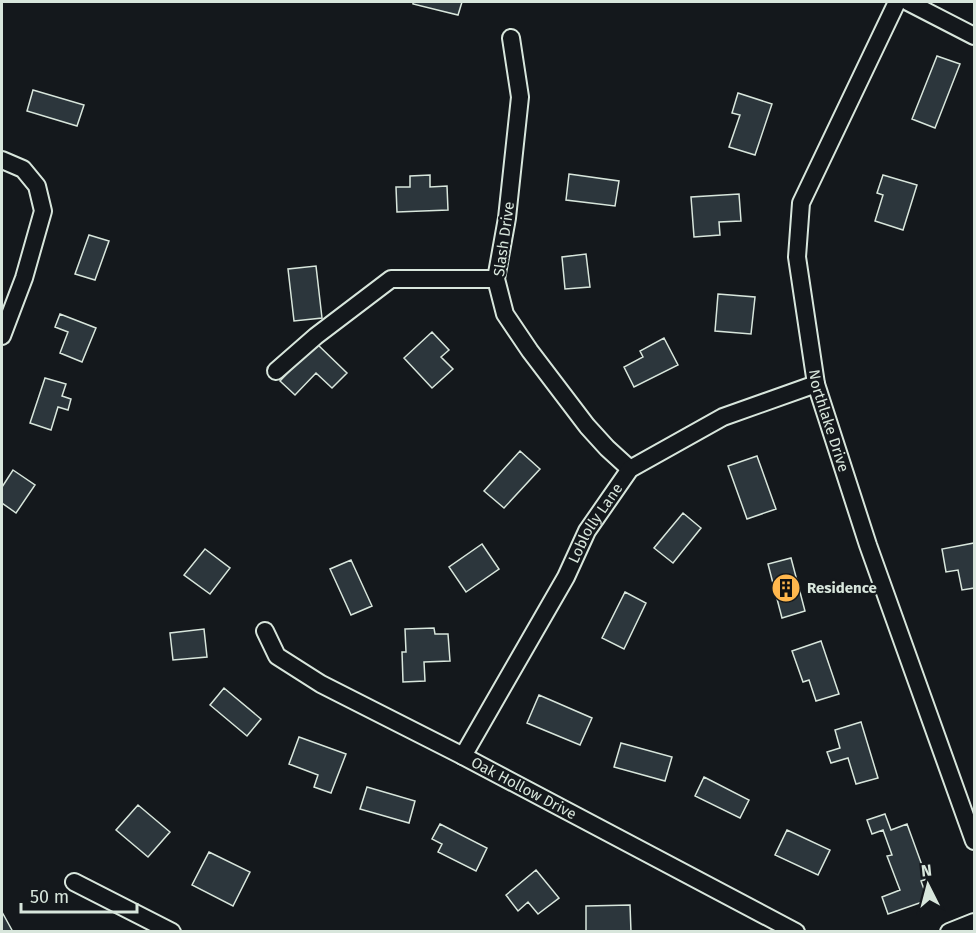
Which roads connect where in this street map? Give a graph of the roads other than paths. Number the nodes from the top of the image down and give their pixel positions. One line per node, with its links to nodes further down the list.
1 (897, 2): 9 (street, Northlake Drive)
2 (908, 2): 3 (street)
3 (975, 36)
4 (511, 38): 6 (street, Slash Drive)
5 (2, 160): 7 (street)
6 (496, 279): 8 (street); 10 (street, Slash Drive)
7 (2, 336)
8 (276, 371)
9 (816, 384): 10 (street, Loblolly Lane); 13 (street, Northlake Drive)
10 (630, 469): 12 (street, Loblolly Lane)
11 (265, 631): 12 (street, Oak Hollow Drive)
12 (463, 756): 17 (street, Oak Hollow Drive)
13 (975, 841)
14 (74, 882): 16 (street)
15 (975, 922): 18 (street)
16 (172, 932)
17 (796, 932)
18 (949, 932)

